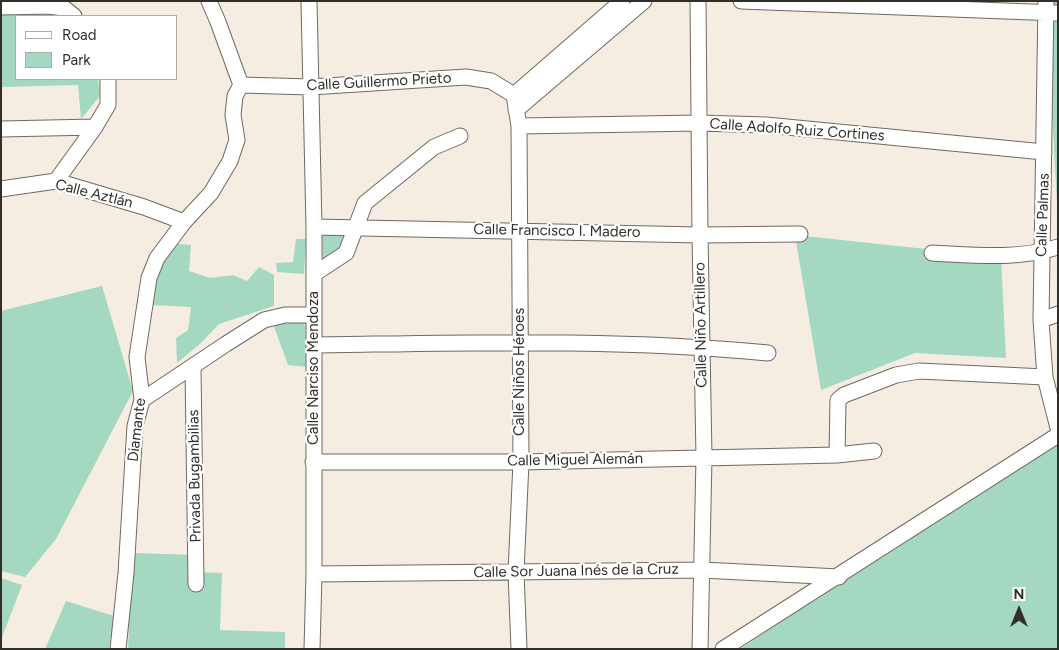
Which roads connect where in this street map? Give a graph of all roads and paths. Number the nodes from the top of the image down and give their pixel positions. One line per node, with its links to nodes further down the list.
1 (209, 1): 13 (street)
2 (309, 1): 14 (street, Calle Narciso Mendoza)
3 (622, 1): 15 (street)
4 (644, 1): 15 (street)
5 (698, 1): 16 (street, Calle Niño Artillero)
6 (741, 1): 8 (street)
7 (32, 4): 9 (street); 11 (street)
8 (888, 4): 10 (street)
9 (1, 8)
10 (1050, 9): 21 (street, Calle Palmas)
11 (73, 15)
12 (108, 80): 18 (street)
13 (241, 85): 14 (street, Calle Guillermo Prieto); 24 (street, Diamante)
14 (311, 87): 15 (street, Calle Guillermo Prieto); 25 (street, Calle Narciso Mendoza)
15 (515, 102): 17 (street, Calle Niños Héroes)
16 (699, 123): 17 (street, Calle Adolfo Ruiz Cortines); 21 (street, Calle Adolfo Ruiz Cortines); 29 (street, Calle Niño Artillero)
17 (519, 126): 27 (street, Calle Niños Héroes)
18 (95, 127): 19 (street); 22 (street)
19 (1, 129)
20 (460, 136): 26 (street)
21 (1044, 152): 31 (street, Calle Palmas)
22 (56, 181): 23 (street, Calle Aztlán); 24 (street, Calle Aztlán)
23 (1, 189)
24 (184, 222): 43 (street, Diamante)
25 (314, 227): 26 (street, Calle Francisco I. Madero); 33 (street, Calle Narciso Mendoza)
26 (355, 227): 27 (street, Calle Francisco I. Madero); 33 (street)
27 (519, 230): 29 (street, Calle Francisco I. Madero); 37 (street, Calle Niños Héroes)
28 (800, 234): 29 (street, Calle Francisco I. Madero)
29 (700, 235): 39 (street, Calle Niño Artillero)
30 (1058, 247): 31 (street)
31 (1041, 252): 32 (street); 36 (street, Calle Palmas)
32 (932, 253)
33 (314, 274): 35 (street, Calle Narciso Mendoza)
34 (1058, 314): 36 (street)
35 (314, 315): 38 (street, Calle Narciso Mendoza); 41 (street)
36 (1041, 320): 42 (street, Calle Palmas)
37 (520, 342): 38 (street); 39 (street); 50 (street, Calle Niños Héroes)
38 (314, 345): 49 (street, Calle Narciso Mendoza)
39 (701, 347): 40 (street); 48 (street, Calle Niño Artillero)
40 (768, 353)
41 (194, 367): 43 (street); 55 (street, Privada Bugambilias)
42 (1045, 377): 44 (street, Calle Palmas); 47 (street)
43 (142, 400): 56 (street, Diamante)
44 (1058, 428)
45 (1058, 435): 54 (street)
46 (874, 451): 47 (street, Calle Miguel Alemán)
47 (837, 455): 48 (street, Calle Miguel Alemán)
48 (704, 458): 50 (street, Calle Miguel Alemán); 51 (street, Calle Niño Artillero)
49 (313, 462): 50 (street, Calle Miguel Alemán); 53 (street, Calle Narciso Mendoza)
50 (521, 462): 52 (street, Calle Niños Héroes)
51 (702, 570): 52 (street, Calle Sor Juana Inés de la Cruz); 54 (street, Calle Sor Juana Inés de la Cruz); 59 (street, Calle Niño Artillero)
52 (516, 572): 53 (street, Calle Sor Juana Inés de la Cruz); 58 (street, Calle Niños Héroes)
53 (314, 574): 57 (street, Calle Narciso Mendoza)
54 (838, 576): 60 (street)
55 (196, 584)
56 (118, 649)
57 (312, 649)
58 (519, 649)
59 (700, 649)
60 (723, 649)

